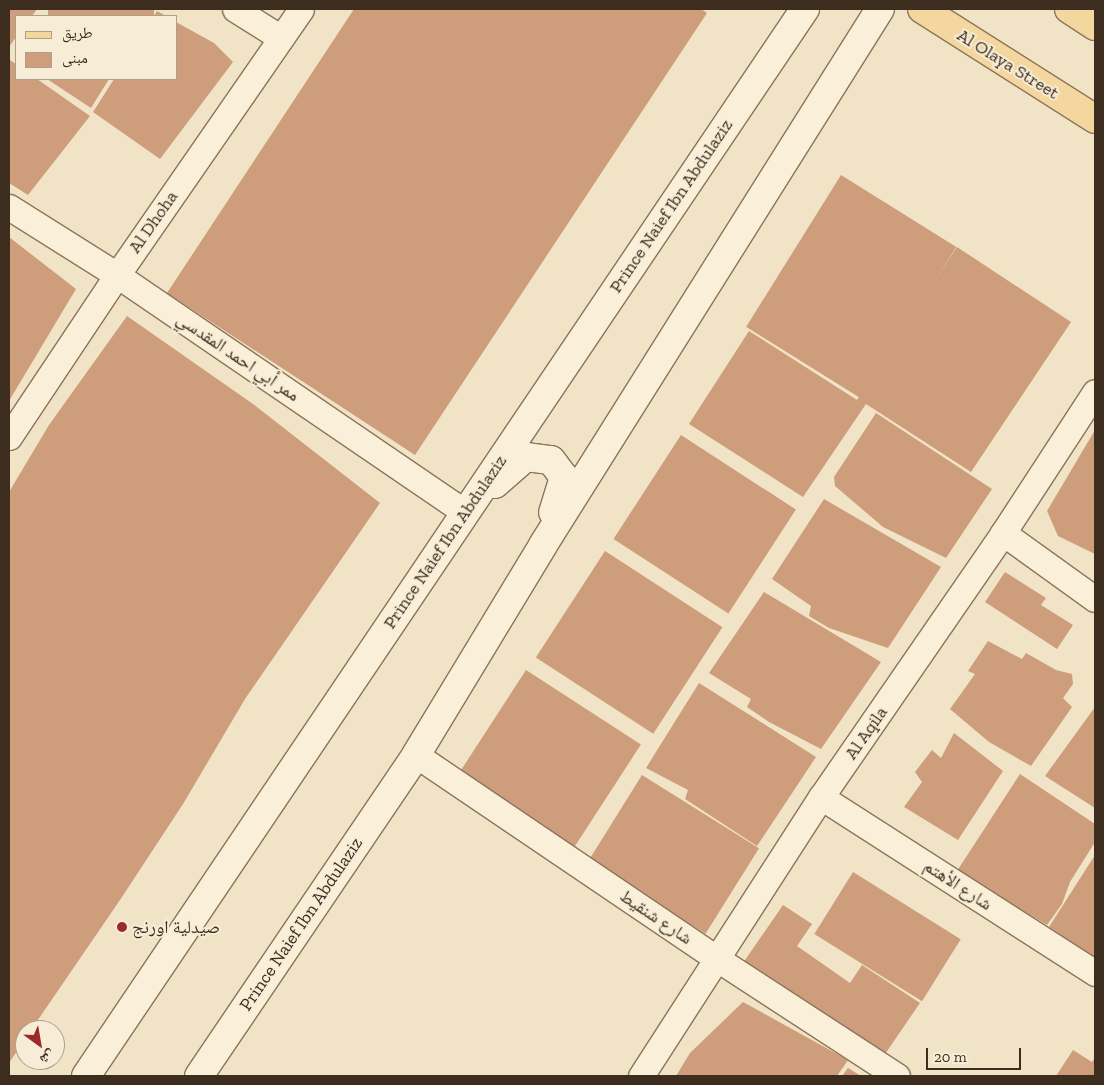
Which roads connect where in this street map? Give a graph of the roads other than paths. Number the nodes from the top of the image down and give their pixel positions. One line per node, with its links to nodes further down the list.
1 (235, 9): 8 (street)
2 (301, 9): 8 (street, Al Dhoha)
3 (805, 9): 14 (street, Prince Naief Ibn Abdulaziz)
4 (880, 9): 16 (street, Prince Naief Ibn Abdulaziz)
5 (922, 9): 9 (main road, Al Olaya Street)
6 (1069, 9): 7 (main road)
7 (1095, 26)
8 (281, 38): 11 (street, Al Dhoha)
9 (1095, 118)
10 (9, 207): 11 (street, ممر أبي احمد المقدسي)
11 (117, 275): 13 (street, Al Dhoha); 14 (street, ممر أبي احمد المقدسي)
12 (1095, 392): 15 (street, Al Aqila)
13 (9, 438)
14 (464, 512): 16 (street); 22 (street, Prince Naief Ibn Abdulaziz)
15 (1003, 533): 17 (street); 19 (street, Al Aqila)
16 (543, 545): 18 (street, Prince Naief Ibn Abdulaziz)
17 (1095, 599)
18 (416, 755): 20 (street, شارع شنقيط); 23 (street, Prince Naief Ibn Abdulaziz)
19 (821, 797): 20 (street, Al Aqila); 21 (street, شارع الأهتم)
20 (716, 958): 24 (street, Al Aqila); 25 (street, شارع شنقيط)
21 (1095, 974)
22 (86, 1076)
23 (199, 1076)
24 (641, 1076)
25 (897, 1076)

